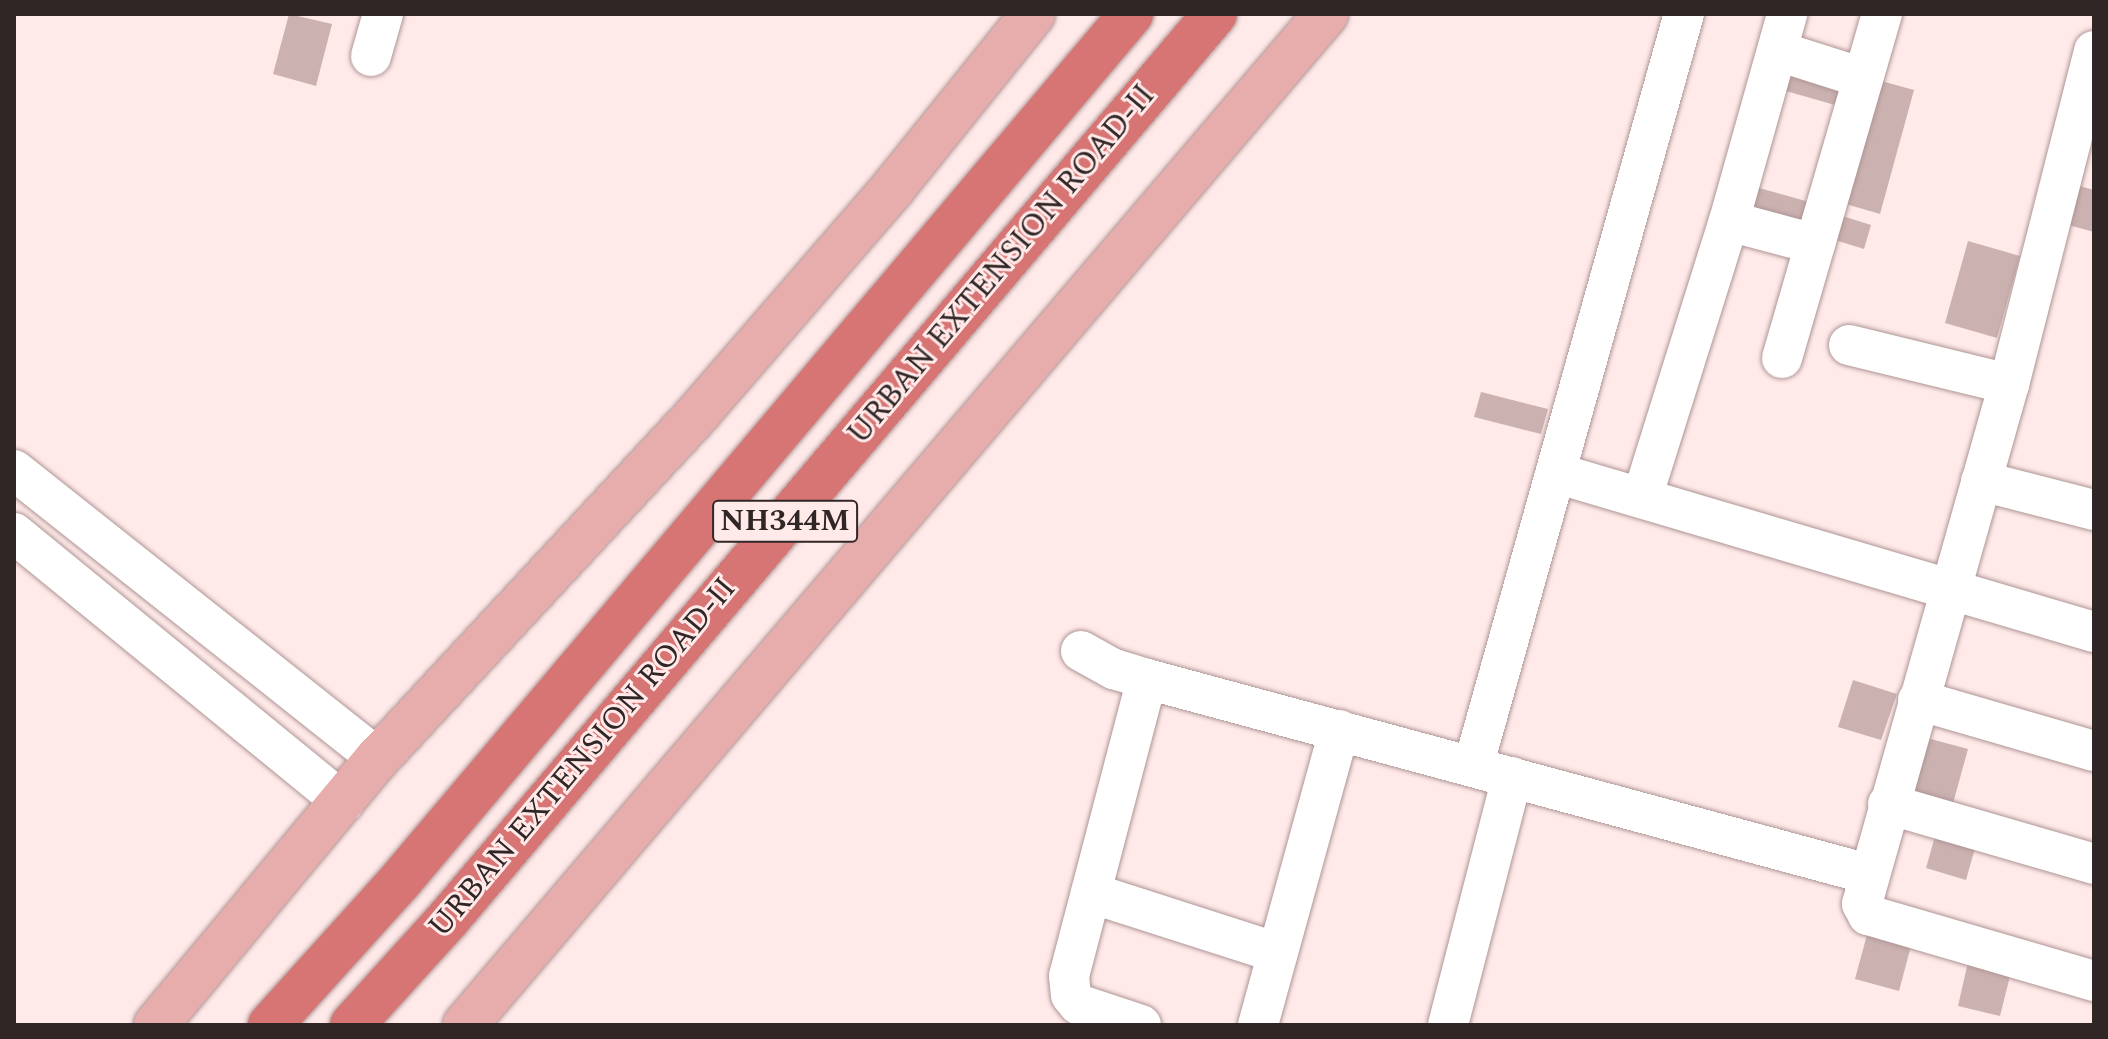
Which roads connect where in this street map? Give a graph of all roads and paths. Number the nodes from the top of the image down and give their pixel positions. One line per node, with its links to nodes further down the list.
1 (383, 14): 10 (street)
2 (1033, 14): 30 (main road)
3 (1131, 14): 41 (highway, URBAN EXTENSION ROAD-II / NH344M)
4 (1215, 14): 42 (highway, URBAN EXTENSION ROAD-II / NH344M)
5 (1326, 14): 43 (main road)
6 (1684, 14): 18 (street)
7 (1882, 14): 11 (street)
8 (1782, 32): 11 (street); 12 (street)
9 (2094, 51): 16 (street)
10 (371, 56)
11 (1863, 78): 13 (street)
12 (1729, 221): 13 (street); 20 (street)
13 (1815, 244): 15 (street)
14 (1849, 345): 16 (street)
15 (1782, 358)
16 (2009, 384): 19 (street)
17 (14, 470): 30 (street)
18 (1556, 473): 20 (street); 31 (street)
19 (1981, 481): 21 (street); 23 (street)
20 (1642, 498): 23 (street)
21 (2094, 510)
22 (14, 533): 33 (street)
23 (1949, 591): 24 (street); 27 (street)
24 (2094, 632)
25 (1081, 651): 26 (street)
26 (1147, 679): 28 (street); 37 (street)
27 (1918, 700): 29 (street); 34 (street)
28 (1339, 730): 31 (street); 38 (street)
29 (2094, 751)
30 (378, 758): 33 (main road)
31 (1473, 767): 32 (street)
32 (1512, 777): 36 (street); 46 (street)
33 (344, 803): 40 (main road)
34 (1888, 804): 35 (street); 36 (street)
35 (2094, 864)
36 (1868, 874): 39 (street)
37 (1091, 893): 38 (street); 44 (street)
38 (1278, 953): 45 (street)
39 (2094, 981)
40 (156, 1025)
41 (270, 1025)
42 (352, 1025)
43 (465, 1025)
44 (1141, 1025)
45 (1258, 1025)
46 (1448, 1025)

